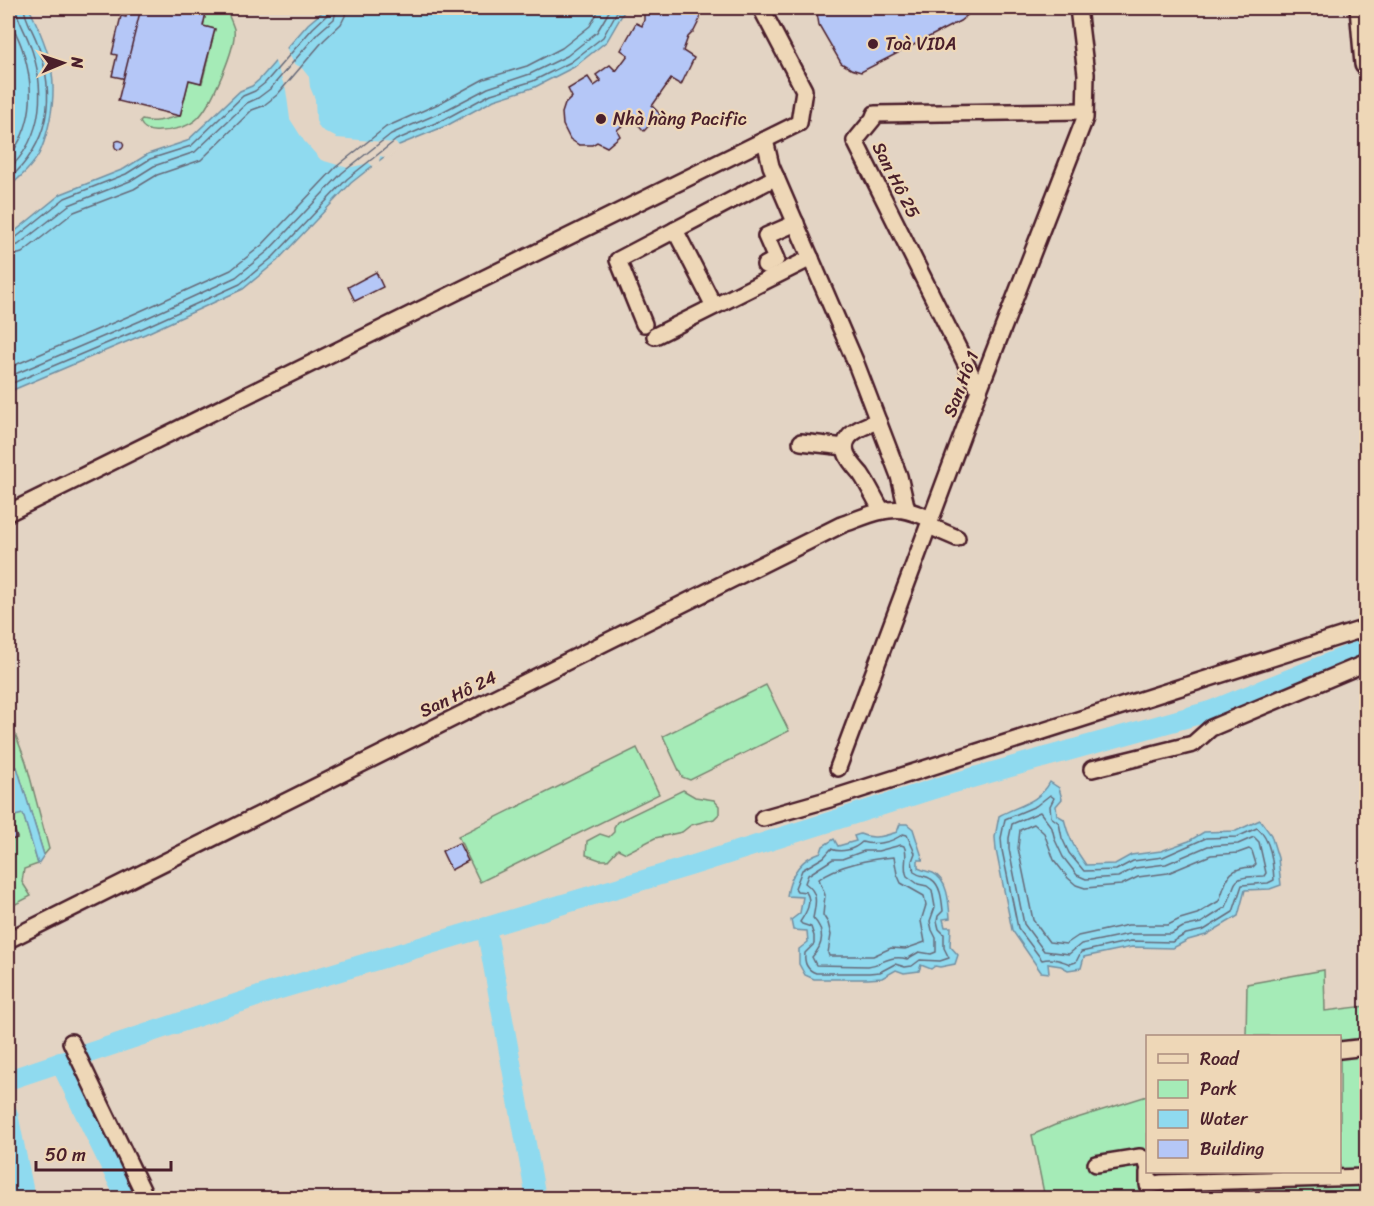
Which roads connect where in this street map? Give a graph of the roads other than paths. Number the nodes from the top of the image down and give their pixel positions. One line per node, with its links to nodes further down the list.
1 (761, 8): 7 (street)
2 (1078, 8): 6 (street, San Hô 1)
3 (1361, 8): 4 (main road)
4 (1365, 31): 5 (main road)
5 (1366, 64)
6 (1085, 111): 16 (street, San Hô 1); 16 (street, San Hô 25)
7 (765, 140): 8 (street); 22 (street)
8 (776, 177): 9 (street); 10 (street)
9 (796, 223): 11 (street); 12 (street)
10 (675, 230): 13 (street); 14 (street)
11 (811, 258): 13 (street); 17 (street)
12 (765, 265)
13 (714, 306): 15 (street)
14 (644, 324)
15 (655, 336)
16 (979, 390): 23 (street, San Hô 1)
17 (878, 421): 19 (street); 20 (street)
18 (801, 442): 19 (street)
19 (845, 447): 21 (street)
20 (906, 510): 21 (street, San Hô 24); 23 (street, San Hô 24)
21 (882, 511): 30 (street, San Hô 24)
22 (8, 513)
23 (930, 522): 24 (street, San Hô 24); 27 (street, San Hô 1)
24 (957, 538)
25 (1366, 628): 29 (street)
26 (1366, 663): 28 (street)
27 (838, 768)
28 (1092, 769)
29 (763, 818)
30 (8, 940)
31 (73, 1046): 38 (street)
32 (1366, 1047): 33 (street)
33 (1341, 1050)
34 (1146, 1160): 35 (street)
35 (1096, 1164)
36 (1148, 1173): 37 (street)
37 (1366, 1178)
38 (146, 1198)

